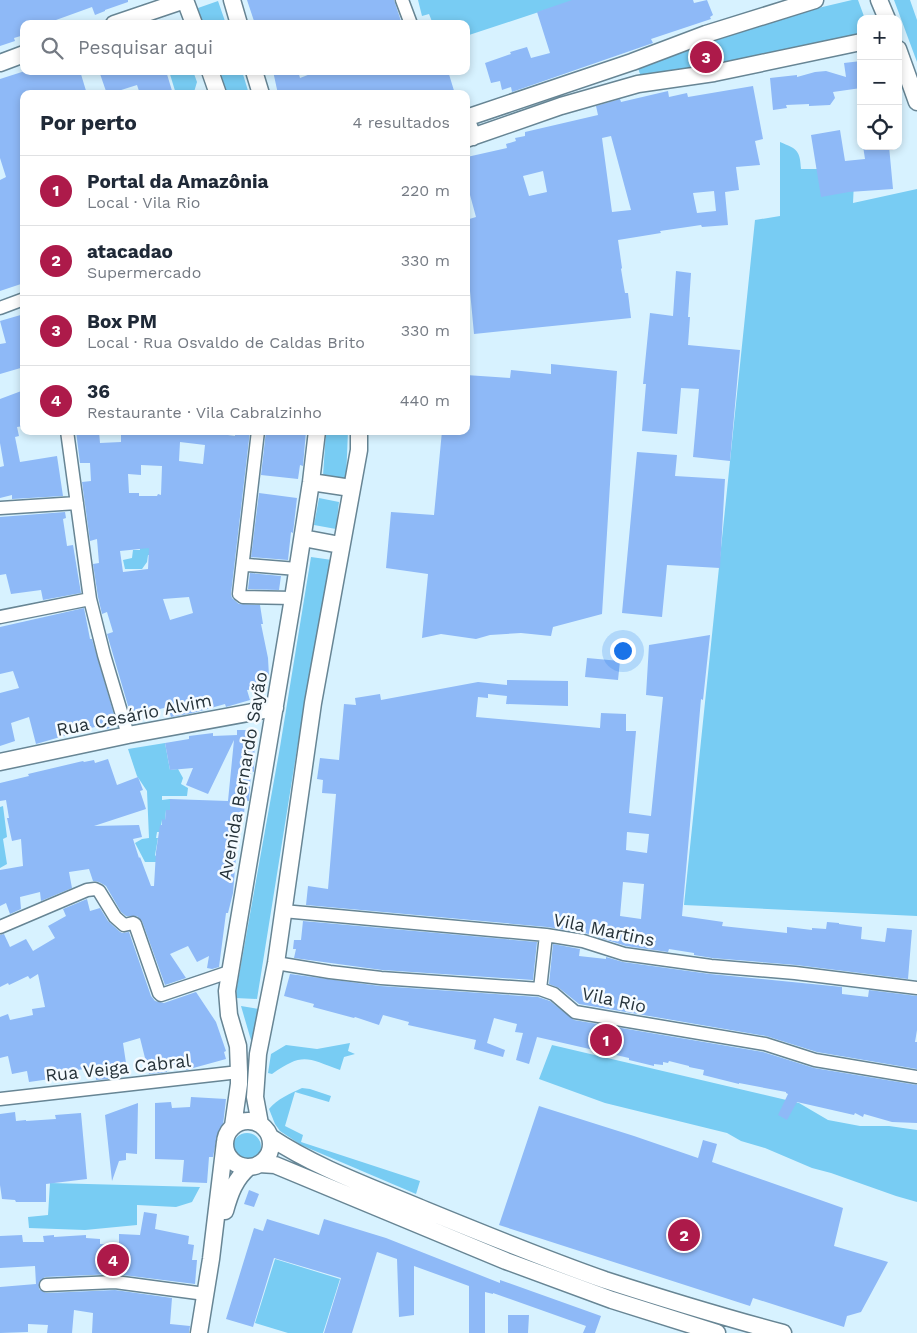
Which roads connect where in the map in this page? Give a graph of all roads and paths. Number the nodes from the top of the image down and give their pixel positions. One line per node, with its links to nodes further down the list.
1 (185, 0): 7 (street); 8 (street)
2 (232, 0): 9 (street)
3 (402, 0): 10 (street)
4 (815, 0): 14 (street)
5 (879, 0): 6 (street)
6 (885, 15)
7 (126, 20)
8 (192, 20)
9 (238, 20)
10 (410, 20)
11 (857, 43): 18 (street)
12 (20, 56): 15 (street)
13 (902, 60): 21 (street)
14 (632, 62): 18 (street); 22 (street)
15 (0, 63)
16 (211, 75): 19 (street)
17 (255, 75): 20 (street)
18 (638, 84): 23 (street)
19 (217, 90)
20 (260, 90)
21 (917, 102)
22 (470, 117)
23 (470, 138)
24 (20, 300): 25 (street)
25 (0, 308)
26 (68, 435): 32 (street)
27 (258, 435): 38 (street)
28 (317, 435): 30 (street, Avenida Bernardo Sayão)
29 (359, 435): 31 (street)
30 (311, 482): 31 (street); 34 (street, Avenida Bernardo Sayão)
31 (351, 488): 35 (street)
32 (77, 503): 33 (street); 39 (street)
33 (0, 508)
34 (303, 538): 35 (street); 37 (street, Avenida Bernardo Sayão)
35 (340, 545): 44 (street)
36 (248, 565): 37 (street)
37 (297, 569): 38 (street, Avenida Bernardo Sayão)
38 (293, 598): 41 (street, Avenida Bernardo Sayão)
39 (90, 599): 40 (street); 42 (street)
40 (0, 617)
41 (275, 708): 42 (street, Rua Cesário Alvim); 48 (street, Avenida Bernardo Sayão)
42 (128, 735): 43 (street, Rua Cesário Alvim)
43 (0, 762)
44 (284, 911): 46 (street, Vila Martins); 47 (street)
45 (0, 927): 48 (street)
46 (546, 935): 49 (street, Vila Martins); 50 (street)
47 (276, 963): 50 (street, Vila Rio); 54 (street)
48 (229, 972): 51 (street, Avenida Bernardo Sayão)
49 (917, 988)
50 (540, 989): 52 (street, Vila Rio)
51 (240, 1072): 53 (street, Rua Veiga Cabral); 55 (street, Avenida Bernardo Sayão)
52 (917, 1077)
53 (0, 1099)
54 (260, 1124): 55 (street); 56 (street)
55 (233, 1126): 57 (street)
56 (270, 1137): 58 (street); 64 (street)
57 (225, 1142): 58 (street); 59 (street)
58 (254, 1165): 59 (street); 63 (street)
59 (211, 1259): 61 (street)
60 (46, 1285): 61 (street)
61 (205, 1294): 62 (street)
62 (199, 1333)
63 (717, 1333)
64 (783, 1333)

